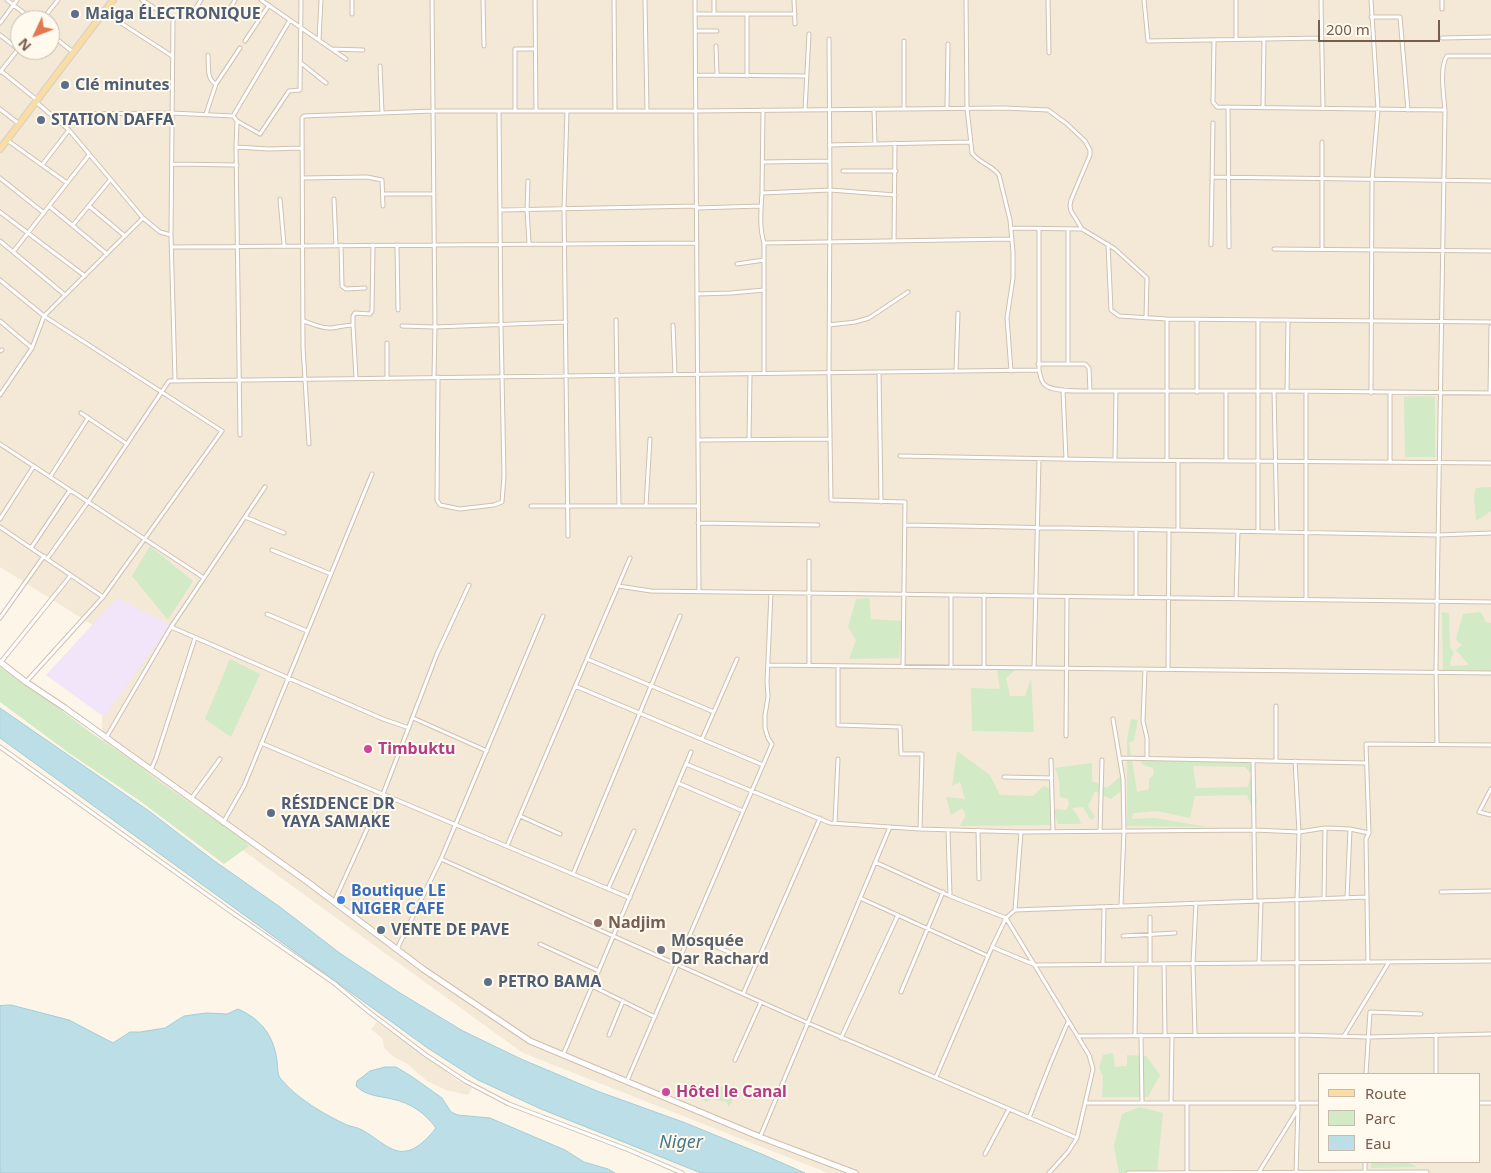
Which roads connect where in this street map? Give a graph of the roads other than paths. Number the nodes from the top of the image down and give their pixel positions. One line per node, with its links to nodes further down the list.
1 (7, 0): 27 (street)
2 (17, 0): 27 (street)
3 (58, 0): 31 (street)
4 (113, 0): 33 (main road)
5 (142, 0): 69 (street)
6 (201, 0): 32 (street)
7 (235, 0): 34 (street)
8 (261, 0): 28 (street)
9 (301, 0): 44 (street)
10 (321, 0): 53 (street)
11 (352, 0): 35 (street)
12 (432, 0): 97 (street)
13 (482, 0): 60 (street)
14 (535, 0): 63 (street)
15 (614, 0): 102 (street)
16 (645, 0): 103 (street)
17 (696, 0): 36 (street)
18 (714, 0): 37 (street)
19 (794, 0): 39 (street)
20 (966, 0): 86 (street)
21 (1048, 0): 67 (street)
22 (1144, 0): 54 (street)
23 (1236, 0): 55 (street)
24 (1321, 0): 49 (street)
25 (1371, 0): 40 (street)
26 (1442, 0): 29 (street)
27 (13, 5): 30 (street); 42 (street)
28 (268, 5): 41 (street); 56 (street)
29 (1442, 8)
30 (20, 10)
31 (50, 10)
32 (194, 11)
33 (104, 12): 66 (main road); 69 (street)
34 (227, 14)
35 (352, 14)
36 (696, 14): 37 (street); 46 (street)
37 (714, 14): 38 (street)
38 (747, 14): 39 (street); 78 (street)
39 (795, 14): 43 (street)
40 (1371, 17): 91 (street); 95 (street)
41 (290, 20): 44 (street); 108 (street)
42 (0, 22)
43 (795, 24)
44 (301, 28): 53 (street); 73 (street)
45 (717, 30): 46 (street)
46 (696, 31): 76 (street)
47 (809, 34): 79 (street)
48 (1491, 37): 50 (street)
49 (1322, 38): 52 (street); 87 (street)
50 (1442, 38)
51 (829, 39): 94 (street)
52 (1264, 39): 55 (street); 84 (street)
53 (319, 40): 64 (street)
54 (1214, 40): 55 (street); 83 (street)
55 (1236, 40)
56 (245, 41)
57 (904, 41): 90 (street)
58 (60, 42): 66 (street)
59 (948, 44): 85 (street)
60 (484, 46)
61 (716, 46): 77 (street)
62 (240, 48): 81 (street)
63 (535, 48): 99 (street); 100 (street)
64 (332, 49): 65 (street); 71 (street)
65 (363, 50)
66 (74, 52): 82 (main road)
67 (1049, 53)
68 (208, 55): 81 (street)
69 (172, 56): 106 (street)
70 (1491, 56): 96 (street)
71 (346, 58)
72 (10, 60): 75 (street)
73 (301, 63): 80 (street); 109 (street)
74 (380, 66): 105 (street)
75 (1, 72): 82 (street)
76 (696, 75): 77 (street); 104 (street)
77 (716, 76): 78 (street)
78 (747, 76): 79 (street)
79 (807, 76): 93 (street)
80 (326, 82)
81 (216, 84): 107 (street)
82 (36, 101): 111 (main road); 112 (street)
83 (1228, 107): 84 (street); 134 (street)
84 (1263, 107): 87 (street)
85 (947, 108): 86 (street); 90 (street)
86 (967, 108): 115 (street); 164 (street)
87 (1323, 108): 91 (street)
88 (0, 109): 111 (street)
89 (874, 109): 90 (street); 94 (street); 118 (street)
90 (904, 109)
91 (1378, 109): 95 (street); 137 (street)
92 (763, 110): 93 (street); 104 (street); 125 (street)
93 (805, 110): 94 (street)
94 (829, 110): 119 (street)
95 (1408, 110): 96 (street)
96 (1445, 110): 138 (street)
97 (433, 111): 98 (street); 105 (street); 145 (street)
98 (499, 111): 99 (street); 155 (street)
99 (515, 111): 100 (street)
100 (536, 111): 101 (street)
101 (567, 111): 102 (street); 154 (street)
102 (615, 111): 103 (street)
103 (648, 111): 104 (street)
104 (696, 111): 153 (street)
105 (382, 112): 121 (street)
106 (172, 113): 107 (street); 112 (street); 126 (street)
107 (206, 114): 108 (street)
108 (233, 116): 109 (street)
109 (237, 121): 120 (street)
110 (1213, 123): 131 (street)
111 (19, 124): 114 (main road)
112 (62, 124): 113 (street)
113 (69, 130): 123 (street); 127 (street)
114 (6, 140): 122 (main road); 127 (street)
115 (970, 142): 117 (street); 161 (street)
116 (1322, 142): 135 (street)
117 (895, 143): 118 (street); 130 (street)
118 (876, 144): 119 (street)
119 (829, 145): 124 (street)
120 (236, 147): 121 (street); 128 (street)
121 (301, 148): 133 (street)
122 (0, 149)
123 (89, 155): 136 (street); 141 (street)
124 (829, 161): 125 (street); 142 (street)
125 (763, 162): 143 (street)
126 (172, 164): 128 (street); 167 (street)
127 (42, 165): 141 (street)
128 (237, 165): 185 (street)
129 (843, 171): 130 (street)
130 (896, 171): 146 (street)
131 (1212, 177): 134 (street); 184 (street)
132 (0, 178): 158 (street)
133 (303, 178): 144 (street); 186 (street)
134 (1229, 178): 135 (street); 188 (street)
135 (1322, 179): 137 (street); 190 (street)
136 (110, 180): 150 (street); 159 (street)
137 (1372, 180): 138 (street); 191 (street)
138 (1444, 180): 140 (street); 192 (street)
139 (528, 181): 156 (street)
140 (1491, 181)
141 (67, 183): 149 (street)
142 (830, 190): 143 (street); 146 (street); 170 (street)
143 (762, 193): 152 (street)
144 (383, 194): 145 (street); 151 (street)
145 (433, 194): 175 (street)
146 (895, 195): 171 (street)
147 (280, 199): 179 (street)
148 (334, 199): 180 (street)
149 (49, 206): 158 (street); 160 (street)
150 (89, 206): 160 (street); 166 (street)
151 (383, 206)
152 (761, 206): 153 (street); 174 (street)
153 (696, 207): 154 (street); 173 (street)
154 (564, 209): 156 (street); 177 (street)
155 (500, 210): 156 (street); 176 (street)
156 (527, 210): 172 (street)
157 (0, 212): 165 (street)
158 (44, 213): 165 (street)
159 (143, 218): 166 (street); 167 (street)
160 (73, 225): 195 (street)
161 (1011, 228): 162 (street); 168 (street)
162 (1040, 229): 163 (street); 229 (street)
163 (1068, 229): 164 (street); 230 (street)
164 (1082, 230): 178 (street)
165 (28, 233): 194 (street); 198 (street)
166 (126, 236): 195 (street)
167 (171, 236): 187 (street)
168 (1012, 239): 171 (street); 231 (street)
169 (0, 241): 194 (street)
170 (829, 241): 171 (street); 174 (street); 220 (street)
171 (894, 241)
172 (529, 243): 176 (street); 177 (street)
173 (697, 243): 177 (street); 203 (street)
174 (764, 243): 196 (street)
175 (434, 244): 176 (street); 183 (street); 225 (street)
176 (501, 244): 222 (street)
177 (566, 244): 217 (street)
178 (1108, 244): 208 (street); 208 (street)
179 (284, 245): 185 (street); 186 (street)
180 (336, 245): 181 (street); 186 (street)
181 (341, 245): 182 (street); 200 (street)
182 (373, 245): 183 (street); 221 (street)
183 (397, 245): 205 (street)
184 (1210, 245)
185 (238, 246): 187 (street); 248 (street)
186 (303, 246): 214 (street)
187 (172, 247): 247 (street)
188 (1229, 247)
189 (1274, 249): 190 (street)
190 (1322, 249): 191 (street)
191 (1372, 250): 192 (street); 215 (street)
192 (1442, 250): 193 (street); 216 (street)
193 (1491, 251)
194 (13, 252): 204 (street)
195 (107, 254): 198 (street)
196 (764, 260): 197 (street); 201 (street)
197 (737, 264)
198 (85, 276): 204 (street)
199 (0, 280): 207 (street)
200 (365, 288)
201 (764, 290): 203 (street); 235 (street)
202 (908, 292): 220 (street)
203 (697, 294): 238 (street)
204 (65, 295): 207 (street)
205 (398, 310)
206 (958, 313): 233 (street)
207 (44, 316): 228 (street); 254 (street)
208 (1146, 318): 210 (street)
209 (616, 320): 240 (street)
210 (1167, 320): 211 (street); 255 (street)
211 (1197, 320): 212 (street); 256 (street)
212 (1258, 320): 213 (street); 258 (street)
213 (1288, 320): 215 (street); 253 (street)
214 (304, 321): 221 (street); 246 (street)
215 (1371, 321): 216 (street); 260 (street)
216 (1441, 321): 218 (street); 262 (street)
217 (566, 322): 222 (street); 242 (street)
218 (1491, 322)
219 (1, 323): 228 (street)
220 (829, 324): 236 (street)
221 (353, 325): 244 (street)
222 (500, 325): 225 (street); 241 (street)
223 (673, 325): 237 (street)
224 (402, 326): 225 (street)
225 (436, 327): 243 (street)
226 (1491, 327): 263 (street)
227 (386, 343): 245 (street)
228 (32, 348): 264 (street)
229 (1038, 364): 230 (street); 232 (street)
230 (1068, 364): 250 (street)
231 (1011, 370): 232 (street); 233 (street)
232 (1038, 370): 249 (street)
233 (956, 371): 234 (street)
234 (879, 372): 236 (street); 294 (street)
235 (764, 373): 236 (street); 239 (street)
236 (829, 373): 269 (street)
237 (674, 374): 238 (street); 240 (street)
238 (697, 374): 239 (street); 270 (street)
239 (750, 374): 271 (street)
240 (617, 375): 242 (street); 297 (street)
241 (502, 376): 242 (street); 243 (street); 243 (street)
242 (567, 376): 296 (street)
243 (436, 377): 245 (street)
244 (356, 378): 245 (street); 246 (street)
245 (387, 378)
246 (305, 379): 248 (street); 274 (street)
247 (175, 380): 248 (street); 254 (street)
248 (239, 380): 267 (street)
249 (1063, 390): 250 (street); 277 (street)
250 (1090, 391): 251 (street)
251 (1116, 391): 255 (street); 278 (street)
252 (1274, 391): 253 (street); 258 (street); 283 (street)
253 (1287, 391): 259 (street)
254 (162, 392): 273 (street); 318 (street)
255 (1167, 392): 256 (street); 279 (street)
256 (1197, 392): 257 (street)
257 (1226, 392): 258 (street); 281 (street)
258 (1258, 392): 282 (street)
259 (1306, 392): 260 (street); 284 (street)
260 (1371, 393): 261 (street)
261 (1390, 393): 262 (street); 285 (street)
262 (1440, 393): 263 (street); 286 (street)
263 (1491, 393)
264 (0, 395)
265 (81, 413): 266 (street)
266 (88, 418): 273 (street); 290 (street)
267 (240, 435)
268 (650, 439): 298 (street)
269 (830, 439): 271 (street); 294 (street)
270 (698, 440): 271 (street); 299 (street)
271 (749, 440)
272 (0, 444): 288 (street)
273 (127, 444): 293 (street)
274 (310, 444)
275 (900, 456): 276 (street)
276 (1040, 459): 277 (street); 306 (street)
277 (1066, 459): 278 (street)
278 (1115, 460): 279 (street)
279 (1167, 460): 280 (street)
280 (1178, 460): 281 (street); 309 (street)
281 (1226, 461): 282 (street)
282 (1258, 461): 283 (street); 311 (street)
283 (1276, 461): 284 (street); 312 (street)
284 (1306, 462): 285 (street); 313 (street)
285 (1390, 462): 286 (street)
286 (1438, 463): 287 (street); 316 (street)
287 (1491, 463)
288 (34, 466): 290 (street); 301 (street)
289 (372, 474): 324 (street)
290 (50, 477): 292 (street)
291 (265, 487): 300 (street)
292 (71, 490): 293 (street); 319 (street)
293 (88, 502): 318 (street); 321 (street)
294 (882, 502): 304 (street)
295 (531, 506): 296 (street)
296 (568, 506): 297 (street); 317 (street)
297 (619, 506): 298 (street)
298 (646, 506): 299 (street)
299 (698, 506): 302 (street)
300 (245, 517): 314 (street); 326 (street)
301 (0, 519)
302 (698, 524): 303 (street); 329 (street)
303 (818, 525)
304 (905, 525): 306 (street); 332 (street)
305 (0, 527): 319 (street)
306 (1038, 528): 307 (street); 335 (street)
307 (1136, 529): 308 (street); 338 (street)
308 (1169, 530): 309 (street); 339 (street)
309 (1178, 530): 310 (street)
310 (1238, 531): 311 (street); 340 (street)
311 (1258, 532): 312 (street)
312 (1277, 532): 313 (street)
313 (1306, 532): 316 (street); 341 (street)
314 (284, 533)
315 (1491, 533): 316 (street)
316 (1438, 535): 342 (street)
317 (568, 536)
318 (145, 539): 326 (street); 336 (street)
319 (32, 548): 321 (street)
320 (272, 550): 324 (street)
321 (45, 557): 325 (street); 347 (street)
322 (630, 558): 328 (street)
323 (809, 561): 331 (street)
324 (331, 574): 349 (street)
325 (71, 575): 336 (street); 353 (street)
326 (204, 578): 348 (street)
327 (469, 585): 373 (street)
328 (618, 586): 329 (street); 351 (street)
329 (699, 592): 330 (street)
330 (771, 592): 331 (street); 354 (street)
331 (809, 593): 332 (street); 355 (street)
332 (904, 594): 333 (street); 357 (street)
333 (951, 595): 334 (street); 358 (street)
334 (984, 596): 335 (street); 359 (street)
335 (1036, 596): 337 (street); 360 (street)
336 (103, 597): 367 (street)
337 (1067, 597): 338 (street); 361 (street)
338 (1136, 598): 339 (street)
339 (1168, 598): 340 (street); 363 (street)
340 (1236, 599): 341 (street)
341 (1306, 600): 342 (street)
342 (1437, 602): 343 (street); 364 (street)
343 (1491, 602)
344 (267, 614): 349 (street)
345 (543, 616): 383 (street)
346 (680, 616): 369 (street)
347 (0, 618)
348 (171, 627): 350 (street); 377 (street)
349 (307, 630): 366 (street)
350 (196, 638): 366 (street); 397 (street)
351 (587, 659): 368 (street); 369 (street)
352 (738, 659): 371 (street)
353 (0, 662): 367 (main road)
354 (769, 665): 355 (street); 396 (street)
355 (810, 666): 356 (street)
356 (838, 666): 357 (street); 414 (street)
357 (903, 666): 358 (street)
358 (951, 667): 359 (street)
359 (984, 668): 360 (street)
360 (1034, 668): 361 (street)
361 (1066, 668): 362 (street); 376 (street)
362 (1145, 669): 363 (street); 388 (street)
363 (1168, 670): 364 (street)
364 (1436, 672): 365 (street); 380 (street)
365 (1491, 673)
366 (288, 678): 375 (street); 379 (street)
367 (26, 682): 377 (main road)
368 (575, 686): 372 (street); 407 (street)
369 (651, 686): 371 (street); 372 (street)
370 (1276, 706): 392 (street)
371 (714, 712): 378 (street)
372 (640, 713): 378 (street); 430 (street)
373 (413, 718): 375 (street); 383 (street)
374 (1113, 719): 385 (street)
375 (409, 728): 403 (street)
376 (1066, 736)
377 (106, 738): 397 (main road)
378 (702, 739): 396 (street)
379 (261, 743): 403 (street); 409 (street)
380 (1438, 745): 381 (street); 394 (street)
381 (1491, 745)
382 (0, 747): 519 (street)
383 (487, 751): 411 (street)
384 (691, 752): 395 (street)
385 (1120, 758): 388 (street); 422 (street)
386 (220, 759): 404 (street)
387 (838, 759): 410 (street)
388 (1147, 759): 391 (street)
389 (1051, 760): 399 (street)
390 (1102, 760): 421 (street)
391 (1253, 761): 392 (street); 418 (street)
392 (1276, 761): 393 (street)
393 (1295, 762): 394 (street); 424 (street)
394 (1367, 763): 425 (street)
395 (686, 764): 400 (street); 402 (street)
396 (763, 765): 402 (street)
397 (151, 771): 404 (main road)
398 (1004, 777): 399 (street)
399 (1052, 778): 420 (street)
400 (678, 783): 405 (street); 438 (street)
401 (1491, 789): 406 (street)
402 (752, 791): 405 (street); 408 (street)
403 (383, 794): 411 (street); 445 (street)
404 (191, 799): 409 (main road)
405 (743, 811): 457 (street)
406 (1491, 815)
407 (520, 816): 426 (street); 427 (street)
408 (820, 818): 410 (street); 468 (street)
409 (223, 822): 445 (main road)
410 (835, 823): 412 (street)
411 (456, 825): 427 (street); 428 (street)
412 (890, 827): 414 (street); 429 (street)
413 (1325, 828): 415 (street); 424 (street); 441 (street)
414 (920, 829): 416 (street)
415 (1350, 829): 425 (street); 440 (street)
416 (948, 830): 417 (street); 436 (street)
417 (978, 830): 423 (street); 431 (street)
418 (1254, 830): 422 (street); 424 (street); 443 (street)
419 (634, 831): 432 (street)
420 (1053, 831): 421 (street); 423 (street)
421 (1100, 831): 422 (street)
422 (1124, 831): 447 (street)
423 (1021, 832): 449 (street)
424 (1299, 832): 442 (street)
425 (1368, 833): 437 (street)
426 (560, 834)
427 (507, 846): 430 (street)
428 (441, 859): 456 (street); 461 (street)
429 (875, 862): 434 (street); 439 (street)
430 (573, 874): 432 (street)
431 (979, 879)
432 (608, 889): 438 (street)
433 (1491, 891): 435 (street)
434 (943, 892): 436 (street); 453 (street)
435 (1442, 892)
436 (950, 896): 452 (street)
437 (1366, 897): 440 (street); 464 (street)
438 (630, 898): 456 (street)
439 (860, 898): 450 (street); 485 (street)
440 (1347, 898): 441 (street)
441 (1324, 899): 442 (street)
442 (1296, 900): 444 (street); 467 (street)
443 (1255, 901): 444 (street); 446 (street)
444 (1261, 901): 466 (street)
445 (334, 902): 461 (main road)
446 (1196, 904): 447 (street); 473 (street)
447 (1121, 906): 448 (street)
448 (1104, 907): 449 (street); 469 (street)
449 (1015, 910): 452 (street)
450 (898, 915): 453 (street); 498 (street)
451 (1150, 917): 455 (street)
452 (1006, 918): 460 (street); 475 (street)
453 (927, 928): 462 (street); 478 (street)
454 (1175, 934): 455 (street)
455 (1150, 935): 458 (street); 471 (street)
456 (613, 936): 474 (street); 476 (street)
457 (690, 936): 468 (street); 474 (street)
458 (1123, 936)
459 (540, 944): 476 (street)
460 (992, 947): 462 (street); 475 (street)
461 (397, 949): 499 (main road)
462 (988, 956): 503 (street)
463 (1491, 961): 465 (street)
464 (1368, 962): 465 (street); 467 (street)
465 (1389, 962): 496 (street)
466 (1259, 963): 467 (street); 473 (street)
467 (1297, 963): 492 (street)
468 (756, 964): 479 (street)
469 (1103, 964): 470 (street); 475 (street)
470 (1136, 964): 471 (street); 495 (street)
471 (1150, 964): 472 (street)
472 (1164, 964): 473 (street); 489 (street)
473 (1193, 964): 491 (street)
474 (678, 965): 479 (street); 483 (street)
475 (1035, 965): 484 (street)
476 (599, 970): 477 (street)
477 (592, 986): 480 (street); 499 (street)
478 (901, 992)
479 (743, 994): 481 (street)
480 (623, 1001): 483 (street); 493 (street)
481 (761, 1002): 485 (street); 500 (street)
482 (1421, 1014): 497 (street)
483 (655, 1017): 504 (street)
484 (1069, 1022): 494 (street); 513 (street)
485 (808, 1023): 498 (street); 514 (street)
486 (1436, 1034): 487 (street); 497 (street); 502 (street)
487 (1491, 1034)
488 (1141, 1035): 489 (street); 495 (street); 506 (street)
489 (1165, 1035): 490 (street)
490 (1172, 1035): 491 (street); 507 (street)
491 (1194, 1035): 492 (street)
492 (1298, 1035): 496 (street); 509 (street)
493 (609, 1036)
494 (1078, 1036): 495 (street); 505 (street)
495 (1135, 1036)
496 (1344, 1036): 497 (street)
497 (1368, 1037): 501 (street)
498 (841, 1038): 503 (street)
499 (563, 1055): 504 (main road)
500 (735, 1060)
501 (1366, 1073)
502 (1436, 1073)
503 (936, 1077): 511 (street)
504 (627, 1082): 514 (main road)
505 (1086, 1103): 506 (street); 515 (street)
506 (1142, 1103): 507 (street)
507 (1171, 1103): 508 (street)
508 (1187, 1103): 509 (street); 523 (street)
509 (1297, 1103): 510 (street); 512 (street)
510 (1318, 1103)
511 (1009, 1109): 513 (street); 516 (street)
512 (1298, 1109): 517 (street); 527 (street)
513 (1029, 1118): 515 (street)
514 (760, 1136): 520 (main road)
515 (1077, 1138): 521 (street)
516 (985, 1154)
517 (1259, 1172): 525 (street); 526 (street)
518 (1427, 1172): 528 (street)
519 (682, 1173)
520 (855, 1173)
521 (1049, 1173)
522 (1128, 1173): 523 (street)
523 (1187, 1173): 524 (street)
524 (1204, 1173): 525 (street)
525 (1220, 1173)
526 (1264, 1173): 527 (street)
527 (1296, 1173): 528 (street)
528 (1366, 1173)

